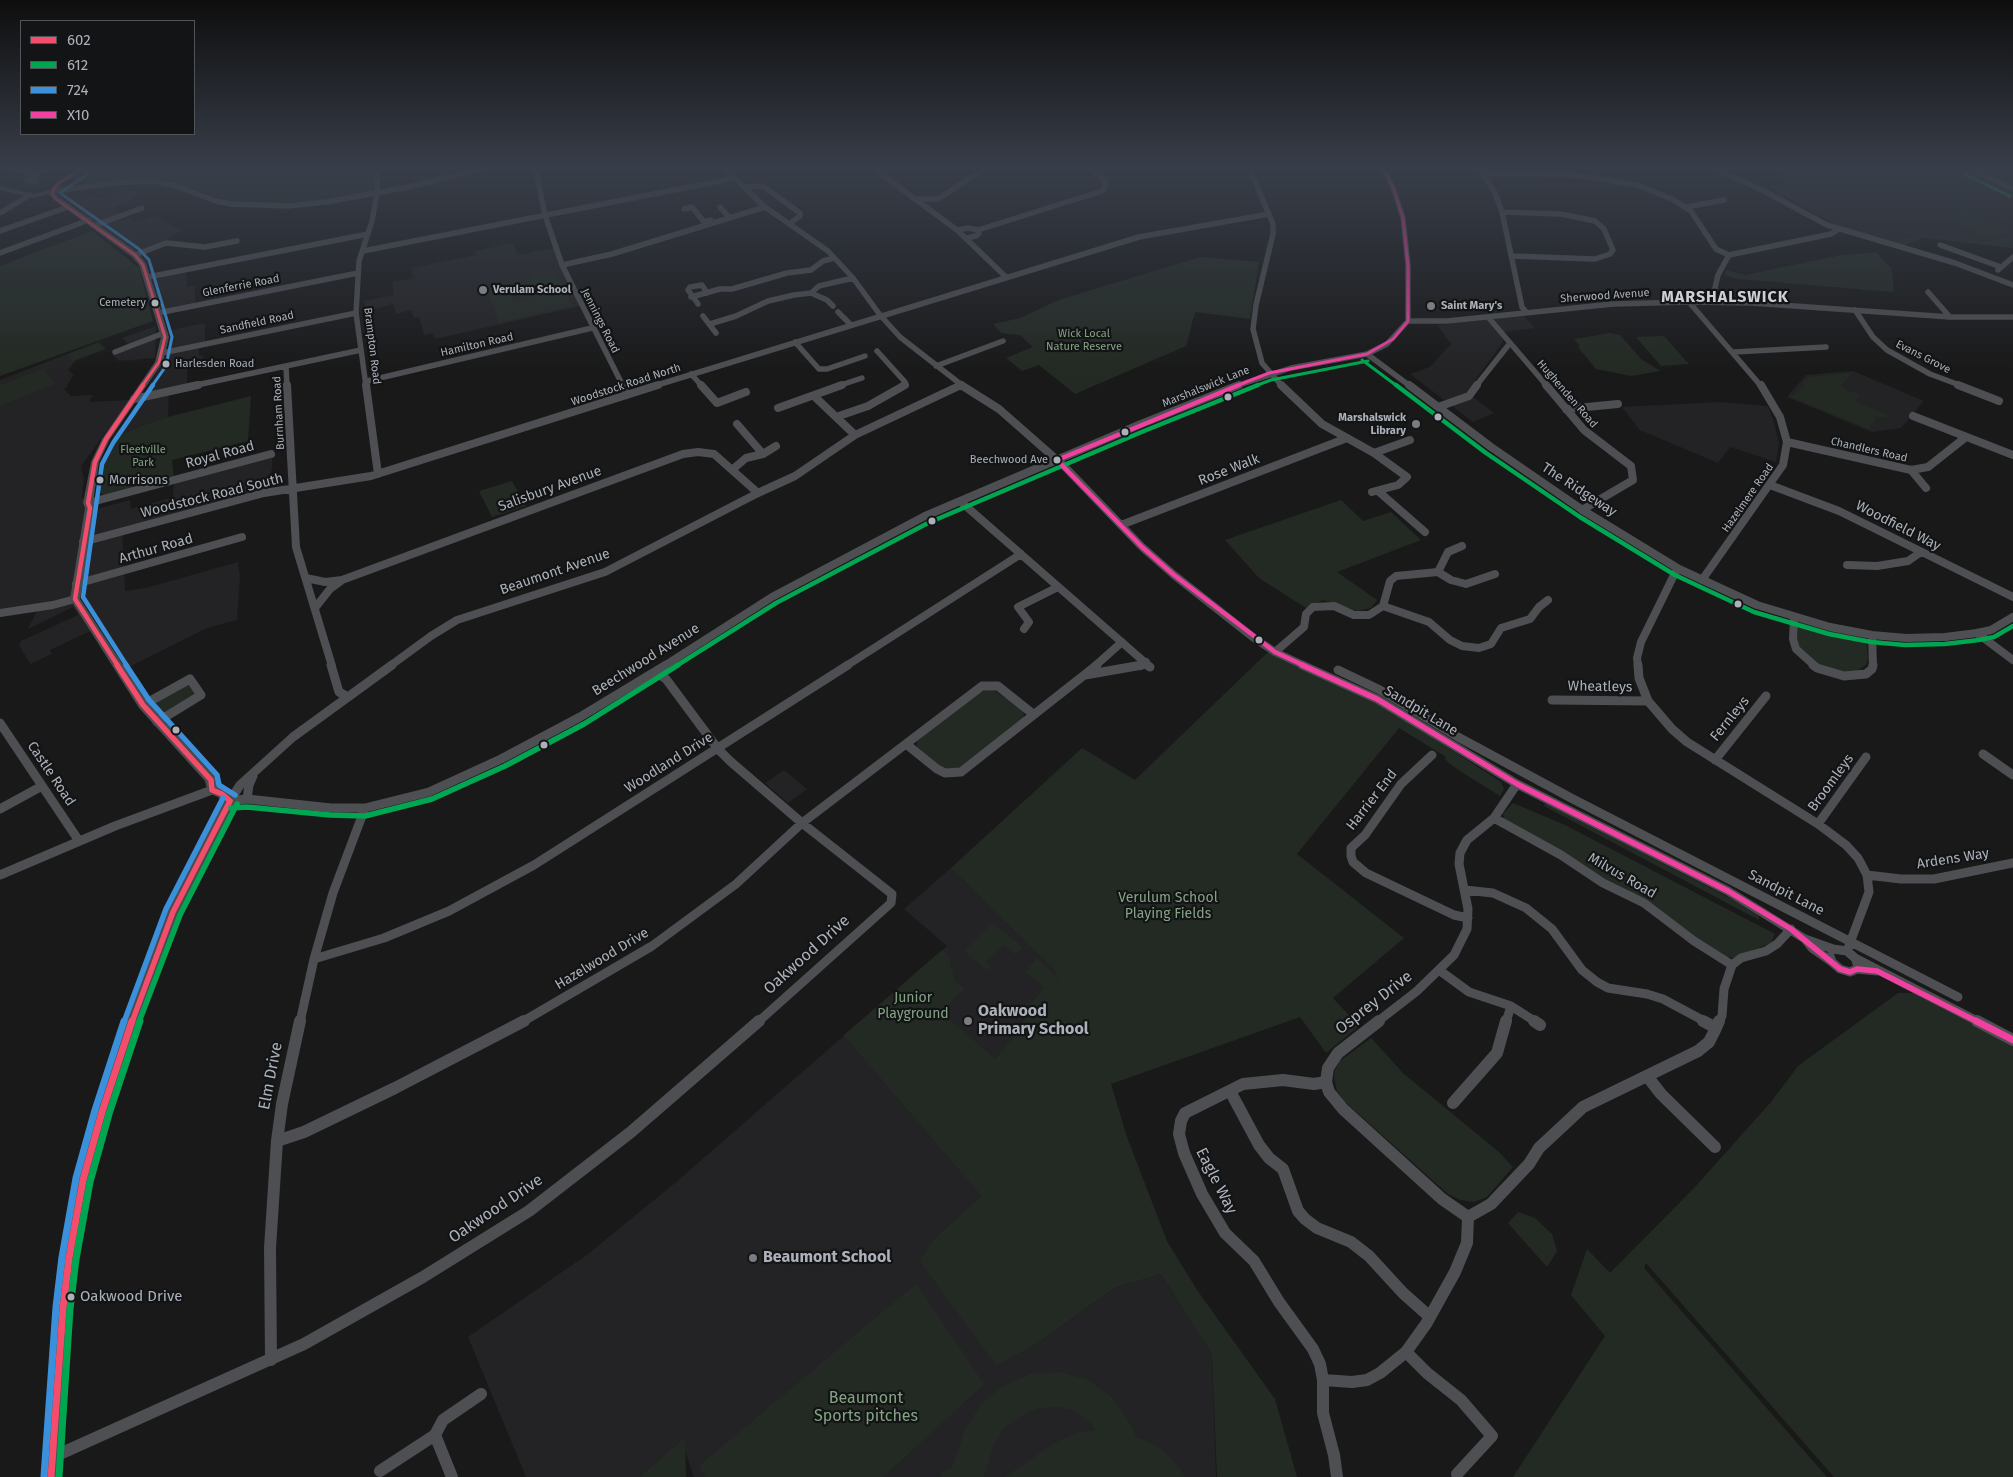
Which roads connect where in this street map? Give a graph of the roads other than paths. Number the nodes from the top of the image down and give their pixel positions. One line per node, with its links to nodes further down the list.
1 (54, 236): 23 (street)
2 (109, 236): 24 (main road)
3 (358, 236): 35 (street)
4 (367, 236): 22 (street, Brampton Road)
5 (436, 236): 22 (street)
6 (552, 236): 29 (street, Jennings Road)
7 (667, 236): 29 (street)
8 (807, 236): 28 (street, Sandpit Lane)
9 (964, 236): 19 (street)
10 (976, 236): 19 (street)
11 (1145, 236): 36 (street, Woodstock Road North)
12 (1273, 236): 76 (street)
13 (1405, 236): 57 (street)
14 (1507, 236): 26 (street)
15 (1607, 236): 26 (street)
16 (1707, 236): 25 (street)
17 (1821, 236): 25 (street)
18 (1863, 236): 34 (street)
19 (967, 238): 36 (street)
20 (237, 241): 24 (street)
21 (1940, 245): 31 (street)
22 (362, 250): 32 (street, Brampton Road)
23 (0, 254)
24 (135, 255): 35 (main road)
25 (1729, 255): 44 (street)
26 (1512, 256): 49 (street)
27 (2013, 257): 31 (street)
28 (834, 258): 33 (street); 37 (street, Sandpit Lane)
29 (562, 265): 60 (street, Jennings Road)
30 (781, 265): 33 (street)
31 (2001, 267): 34 (street)
32 (358, 273): 50 (street, Glenferrie Road); 51 (street, Brampton Road)
33 (787, 273): 39 (street)
34 (1991, 275): 38 (street)
35 (148, 277): 50 (main road)
36 (1006, 277): 52 (street, Woodstock Road North)
37 (853, 278): 41 (street); 52 (street, Sandpit Lane)
38 (2013, 285)
39 (708, 292): 42 (street); 42 (street)
40 (1938, 292): 55 (street)
41 (811, 293): 46 (street); 58 (street)
42 (691, 297): 45 (street)
43 (1689, 302): 44 (street, Sherwood Avenue); 49 (street, Sherwood Avenue); 70 (street, Hazelmere Road)
44 (1717, 302): 47 (street, Sherwood Avenue)
45 (698, 304)
46 (834, 306)
47 (1854, 310): 55 (street, Sherwood Avenue); 85 (street, Evans Grove)
48 (838, 312): 59 (street)
49 (1526, 312): 54 (street, Sherwood Avenue)
50 (158, 313): 61 (main road)
51 (356, 313): 67 (street, Brampton Road); 71 (street, Sandfield Road)
52 (880, 315): 59 (street, Woodstock Road North); 75 (street, Sandpit Lane)
53 (703, 316): 58 (street)
54 (1488, 316): 57 (street, Sherwood Avenue); 65 (street, Hughenden Road)
55 (1950, 317): 56 (street, Sherwood Avenue)
56 (2013, 317)
57 (1408, 321): 72 (street, Marshalswick Lane)
58 (710, 324): 62 (street)
59 (850, 324): 63 (street, Woodstock Road North)
60 (592, 328): 79 (street, Hamilton Road); 82 (street, Jennings Road)
61 (164, 333): 69 (street); 71 (main road)
62 (716, 333)
63 (795, 342): 73 (street); 77 (street, Woodstock Road North)
64 (1003, 342): 75 (street)
65 (1510, 343): 87 (street); 89 (street, Hughenden Road)
66 (1826, 347): 70 (street)
67 (361, 350): 74 (street); 79 (street, Brampton Road)
68 (877, 351): 91 (street)
69 (115, 352)
70 (1734, 352): 97 (street, Hazelmere Road)
71 (162, 353): 84 (main road)
72 (1367, 354): 76 (street, Marshalswick Lane); 87 (street, The Ridgeway)
73 (864, 356)
74 (286, 366): 84 (street); 110 (street, Burnham Road)
75 (936, 366): 80 (street, Sandpit Lane)
76 (1269, 373): 95 (street); 104 (street, Marshalswick Lane)
77 (691, 374): 81 (street); 82 (street, Woodstock Road North)
78 (862, 378): 83 (street)
79 (367, 381): 108 (street, Brampton Road)
80 (961, 385): 93 (street, Beaumont Avenue); 104 (street, Sandpit Lane)
81 (746, 392)
82 (627, 395): 108 (street, Woodstock Road North)
83 (814, 396): 88 (street); 91 (street)
84 (134, 399): 114 (main road)
85 (1999, 401)
86 (1618, 404): 89 (street)
87 (1438, 407): 115 (street, The Ridgeway)
88 (778, 408)
89 (1566, 409): 115 (street, Hughenden Road)
90 (1913, 416): 94 (street)
91 (836, 417): 93 (street)
92 (737, 424): 101 (street)
93 (855, 435): 112 (street, Beaumont Avenue)
94 (1966, 437): 102 (street); 107 (street, Chandlers Road)
95 (1347, 438): 99 (street); 116 (street, Rose Walk)
96 (1410, 440): 99 (street)
97 (1787, 442): 107 (street, Chandlers Road); 109 (street, Hazelmere Road)
98 (776, 446): 101 (street)
99 (1374, 453): 117 (street)
100 (271, 454): 114 (street, Royal Road)
101 (763, 454): 103 (street)
102 (2013, 455)
103 (746, 458): 105 (street); 106 (street)
104 (1057, 460): 113 (street, Beechwood Avenue); 116 (street, Sandpit Lane)
105 (724, 461): 106 (street, Salisbury Avenue); 128 (street, Salisbury Avenue)
106 (733, 469): 112 (street, Salisbury Avenue)
107 (1911, 470): 111 (street)
108 (378, 474): 110 (street, Woodstock Road South)
109 (1770, 484): 121 (street, Woodfield Way); 129 (street, Hazelmere Road)
110 (293, 488): 119 (street, Woodstock Road South); 127 (street, Burnham Road)
111 (1926, 488)
112 (758, 493): 150 (street, Beaumont Avenue)
113 (960, 501): 122 (street); 147 (street, Beechwood Avenue)
114 (88, 503): 119 (main road)
115 (1582, 510): 124 (street, The Ridgeway)
116 (1121, 525): 144 (street, Sandpit Lane)
117 (1425, 532)
118 (242, 537): 130 (street, Arthur Road)
119 (84, 542): 130 (main road)
120 (1462, 546): 125 (street)
121 (1921, 552): 123 (street); 132 (street, Woodfield Way)
122 (1021, 554): 131 (street); 160 (street, Woodland Drive)
123 (1847, 565)
124 (1679, 569): 129 (street, The Ridgeway); 152 (street)
125 (1438, 572): 126 (street); 135 (street)
126 (1495, 574)
127 (306, 578): 128 (street, Salisbury Avenue); 136 (street)
128 (342, 580): 136 (street, Salisbury Avenue)
129 (1702, 580): 138 (street, The Ridgeway)
130 (76, 584): 133 (main road)
131 (1058, 587): 140 (street); 143 (street)
132 (2013, 596)
133 (74, 598): 137 (street); 153 (main road)
134 (1548, 600): 135 (street)
135 (1383, 606): 144 (street)
136 (316, 608): 150 (street)
137 (0, 612)
138 (1794, 617): 142 (street, The Ridgeway); 142 (street)
139 (2013, 617): 141 (street, The Ridgeway)
140 (1024, 629)
141 (1977, 633): 142 (street, The Ridgeway); 145 (street)
142 (1872, 635)
143 (1122, 642): 148 (street); 148 (street)
144 (1275, 652): 159 (street, Sandpit Lane)
145 (2013, 660)
146 (1338, 670): 157 (street, Sandpit Lane)
147 (655, 672): 160 (street); 172 (street, Beechwood Avenue)
148 (1085, 675): 154 (street)
149 (1766, 696): 164 (street, Fernleys)
150 (348, 697): 165 (street, Beaumont Avenue)
151 (1552, 700): 152 (street, Wheatleys)
152 (1648, 701): 164 (street)
153 (142, 705): 155 (main road); 155 (street)
154 (1033, 714): 158 (street, Hazelwood Drive); 158 (street)
155 (157, 722): 169 (main road)
156 (0, 723): 168 (street, Castle Road)
157 (1458, 737): 159 (street); 186 (street, Sandpit Lane)
158 (906, 744): 175 (street, Hazelwood Drive)
159 (1452, 745): 167 (street, Sandpit Lane)
160 (718, 749): 175 (street); 187 (street, Woodland Drive)
161 (1983, 754): 166 (street)
162 (1432, 755): 182 (street, Harrier End)
163 (1866, 757): 176 (street, Broomleys)
164 (1715, 760): 176 (street)
165 (256, 772): 170 (street, Beaumont Avenue); 171 (street, Beaumont Avenue)
166 (2013, 775)
167 (1517, 784): 174 (street, Osprey Drive); 183 (street, Sandpit Lane)
168 (42, 786): 173 (street); 177 (street, Castle Road)
169 (212, 790): 171 (main road); 177 (street)
170 (247, 799): 171 (street, Beechwood Avenue); 172 (street, Beechwood Avenue)
171 (230, 801): 211 (main road)
172 (365, 808): 187 (street, Elm Drive)
173 (0, 809)
174 (1494, 818): 181 (street, Osprey Drive); 189 (street, Milvus Road)
175 (802, 823): 202 (street, Hazelwood Drive); 207 (street, Oakwood Drive)
176 (1818, 824): 180 (street)
177 (79, 841): 179 (street)
178 (2013, 863): 180 (street, Ardens Way)
179 (0, 875)
180 (1867, 875): 186 (street)
181 (1465, 890): 182 (street, Osprey Drive); 196 (street)
182 (1468, 918): 191 (street, Osprey Drive)
183 (1790, 929): 184 (street, Sandpit Lane); 189 (street)
184 (1805, 939): 185 (street, Sandpit Lane); 188 (street, Sandpit Lane)
185 (1834, 949): 186 (street, Sandpit Lane); 188 (street)
186 (1851, 950): 190 (street); 192 (street, Sandpit Lane); 193 (street, Sandpit Lane)
187 (314, 959): 202 (street, Elm Drive)
188 (1832, 962): 190 (street, Sandpit Lane)
189 (1732, 965): 196 (street)
190 (1857, 969): 192 (street, Sandpit Lane)
191 (1439, 970): 194 (street); 199 (street, Osprey Drive)
192 (1878, 971): 197 (street, Sandpit Lane)
193 (1958, 997)
194 (1512, 1006): 195 (street); 201 (street)
195 (1540, 1025)
196 (1716, 1028): 198 (street)
197 (2013, 1040)
198 (1647, 1076): 203 (street); 204 (street)
199 (1326, 1082): 200 (street, Eagle Way); 204 (street)
200 (1230, 1091): 205 (street); 208 (street, Eagle Way)
201 (1453, 1103)
202 (276, 1141): 207 (street, Elm Drive)
203 (1715, 1148)
204 (1468, 1217): 205 (street)
205 (1430, 1317): 206 (street)
206 (1406, 1352): 208 (street); 213 (street)
207 (271, 1360): 211 (street, Oakwood Drive)
208 (1323, 1380): 216 (street, Eagle Way)
209 (481, 1394): 210 (street)
210 (435, 1434): 212 (street); 215 (street)
211 (52, 1457): 214 (main road)
212 (380, 1471)
213 (1457, 1474)
214 (51, 1477)
215 (452, 1477)
216 (1337, 1477)

